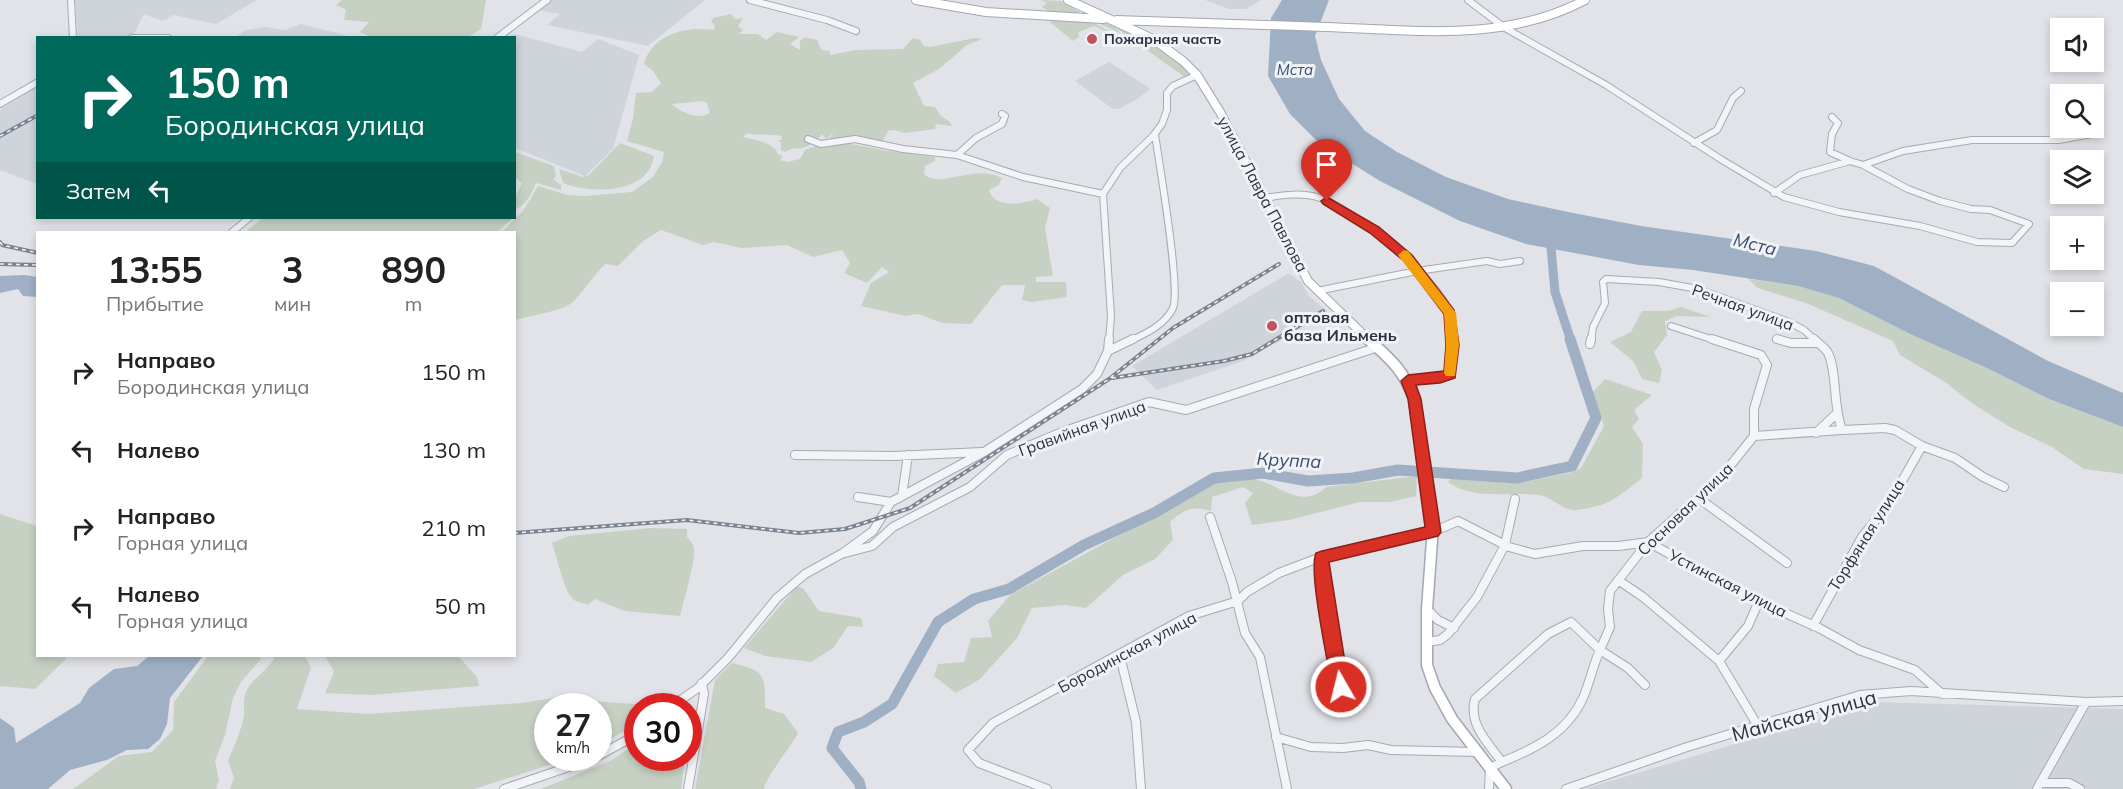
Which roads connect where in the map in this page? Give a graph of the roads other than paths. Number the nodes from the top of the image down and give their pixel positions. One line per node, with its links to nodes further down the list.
1 (71, 0): 13 (street)
2 (547, 0): 14 (street)
3 (750, 0): 12 (street)
4 (916, 0): 8 (main road)
5 (1068, 0): 9 (main road, улица Лавра Павлова)
6 (1467, 0): 11 (street)
7 (1585, 0): 11 (main road)
8 (933, 2): 9 (main road)
9 (1111, 19): 10 (main road); 15 (main road, улица Лавра Павлова)
10 (1161, 21): 11 (main road); 15 (main road)
11 (1508, 29): 25 (street)
12 (856, 32)
13 (73, 36)
14 (499, 36)
15 (1153, 39): 16 (main road, улица Лавра Павлова)
16 (1197, 75): 22 (street); 31 (main road, улица Лавра Павлова)
17 (36, 83): 19 (street)
18 (1741, 91): 25 (street)
19 (0, 104)
20 (1002, 114): 26 (street)
21 (1832, 117): 27 (street)
22 (1155, 134): 30 (street); 42 (street)
23 (2069, 138): 28 (street)
24 (808, 139): 26 (street)
25 (1694, 143): 29 (street)
26 (965, 153): 30 (street)
27 (1850, 161): 28 (street); 29 (street)
28 (1863, 165): 29 (street)
29 (1774, 193)
30 (1103, 194): 42 (street)
31 (1265, 198): 35 (street); 36 (main road, улица Лавра Павлова)
32 (248, 219): 33 (street)
33 (233, 231)
34 (1520, 261): 35 (street)
35 (1417, 271): 36 (street); 43 (street)
36 (1317, 291): 41 (main road, улица Лавра Павлова)
37 (1671, 326): 47 (street)
38 (1776, 339): 39 (street)
39 (1818, 343): 40 (street, Речная улица); 44 (street, Речная улица)
40 (1590, 344)
41 (1378, 347): 43 (main road, улица Лавра Павлова); 62 (street, Гравийная улица)
42 (1108, 351): 49 (street)
43 (1408, 381): 59 (main road)
44 (1836, 414): 45 (street, Речная улица); 46 (street)
45 (1842, 430): 46 (street); 48 (street)
46 (1816, 433): 47 (street)
47 (1754, 436): 55 (street, Сосновая улица)
48 (1922, 446): 52 (street); 69 (street, Торфяная улица)
49 (984, 452): 51 (street); 53 (street)
50 (795, 455): 51 (street)
51 (908, 455): 53 (street)
52 (2004, 486)
53 (902, 496): 57 (street)
54 (858, 497): 57 (street)
55 (1697, 497): 60 (street, Сосновая улица); 64 (street)
56 (1515, 499): 61 (street)
57 (891, 502): 62 (street)
58 (1210, 517): 66 (street)
59 (1433, 532): 61 (street, Устинская улица); 63 (street, Бородинская улица); 68 (main road)
60 (1648, 542): 61 (street, Устинская улица); 65 (street, Сосновая улица); 67 (street, Устинская улица)
61 (1505, 544): 70 (street)
62 (843, 553): 75 (street)
63 (1322, 557): 66 (street, Бородинская улица); 77 (street)
64 (1787, 563)
65 (1618, 580): 72 (street, Сосновая улица); 74 (street)
66 (1238, 601): 73 (street, Бородинская улица); 83 (street)
67 (1759, 602): 69 (street, Устинская улица); 74 (street)
68 (1427, 609): 70 (street); 71 (main road)
69 (1813, 626): 79 (street, Устинская улица)
70 (1454, 628): 71 (street)
71 (1426, 642): 84 (main road)
72 (1600, 650): 76 (street); 85 (street, Сосновая улица); 85 (street)
73 (1120, 656): 91 (street, Бородинская улица); 92 (street)
74 (1719, 661): 82 (street)
75 (702, 683): 78 (street); 90 (street)
76 (1646, 686)
77 (1341, 687)
78 (689, 693)
79 (1942, 694): 81 (street, Майская улица); 82 (street, Майская улица)
80 (2123, 701): 81 (street, Майская улица)
81 (2086, 702): 88 (street)
82 (1758, 726): 96 (street, Майская улица)
83 (1276, 737): 84 (street); 93 (street)
84 (1478, 752): 86 (main road)
85 (1502, 762): 86 (street)
86 (1490, 768): 94 (street); 95 (main road)
87 (556, 771): 89 (street)
88 (2038, 786): 97 (street)
89 (504, 789)
90 (688, 789)
91 (1045, 789)
92 (1141, 789)
93 (1287, 789)
94 (1489, 789)
95 (1506, 789)
96 (1566, 789)
97 (2080, 789)

